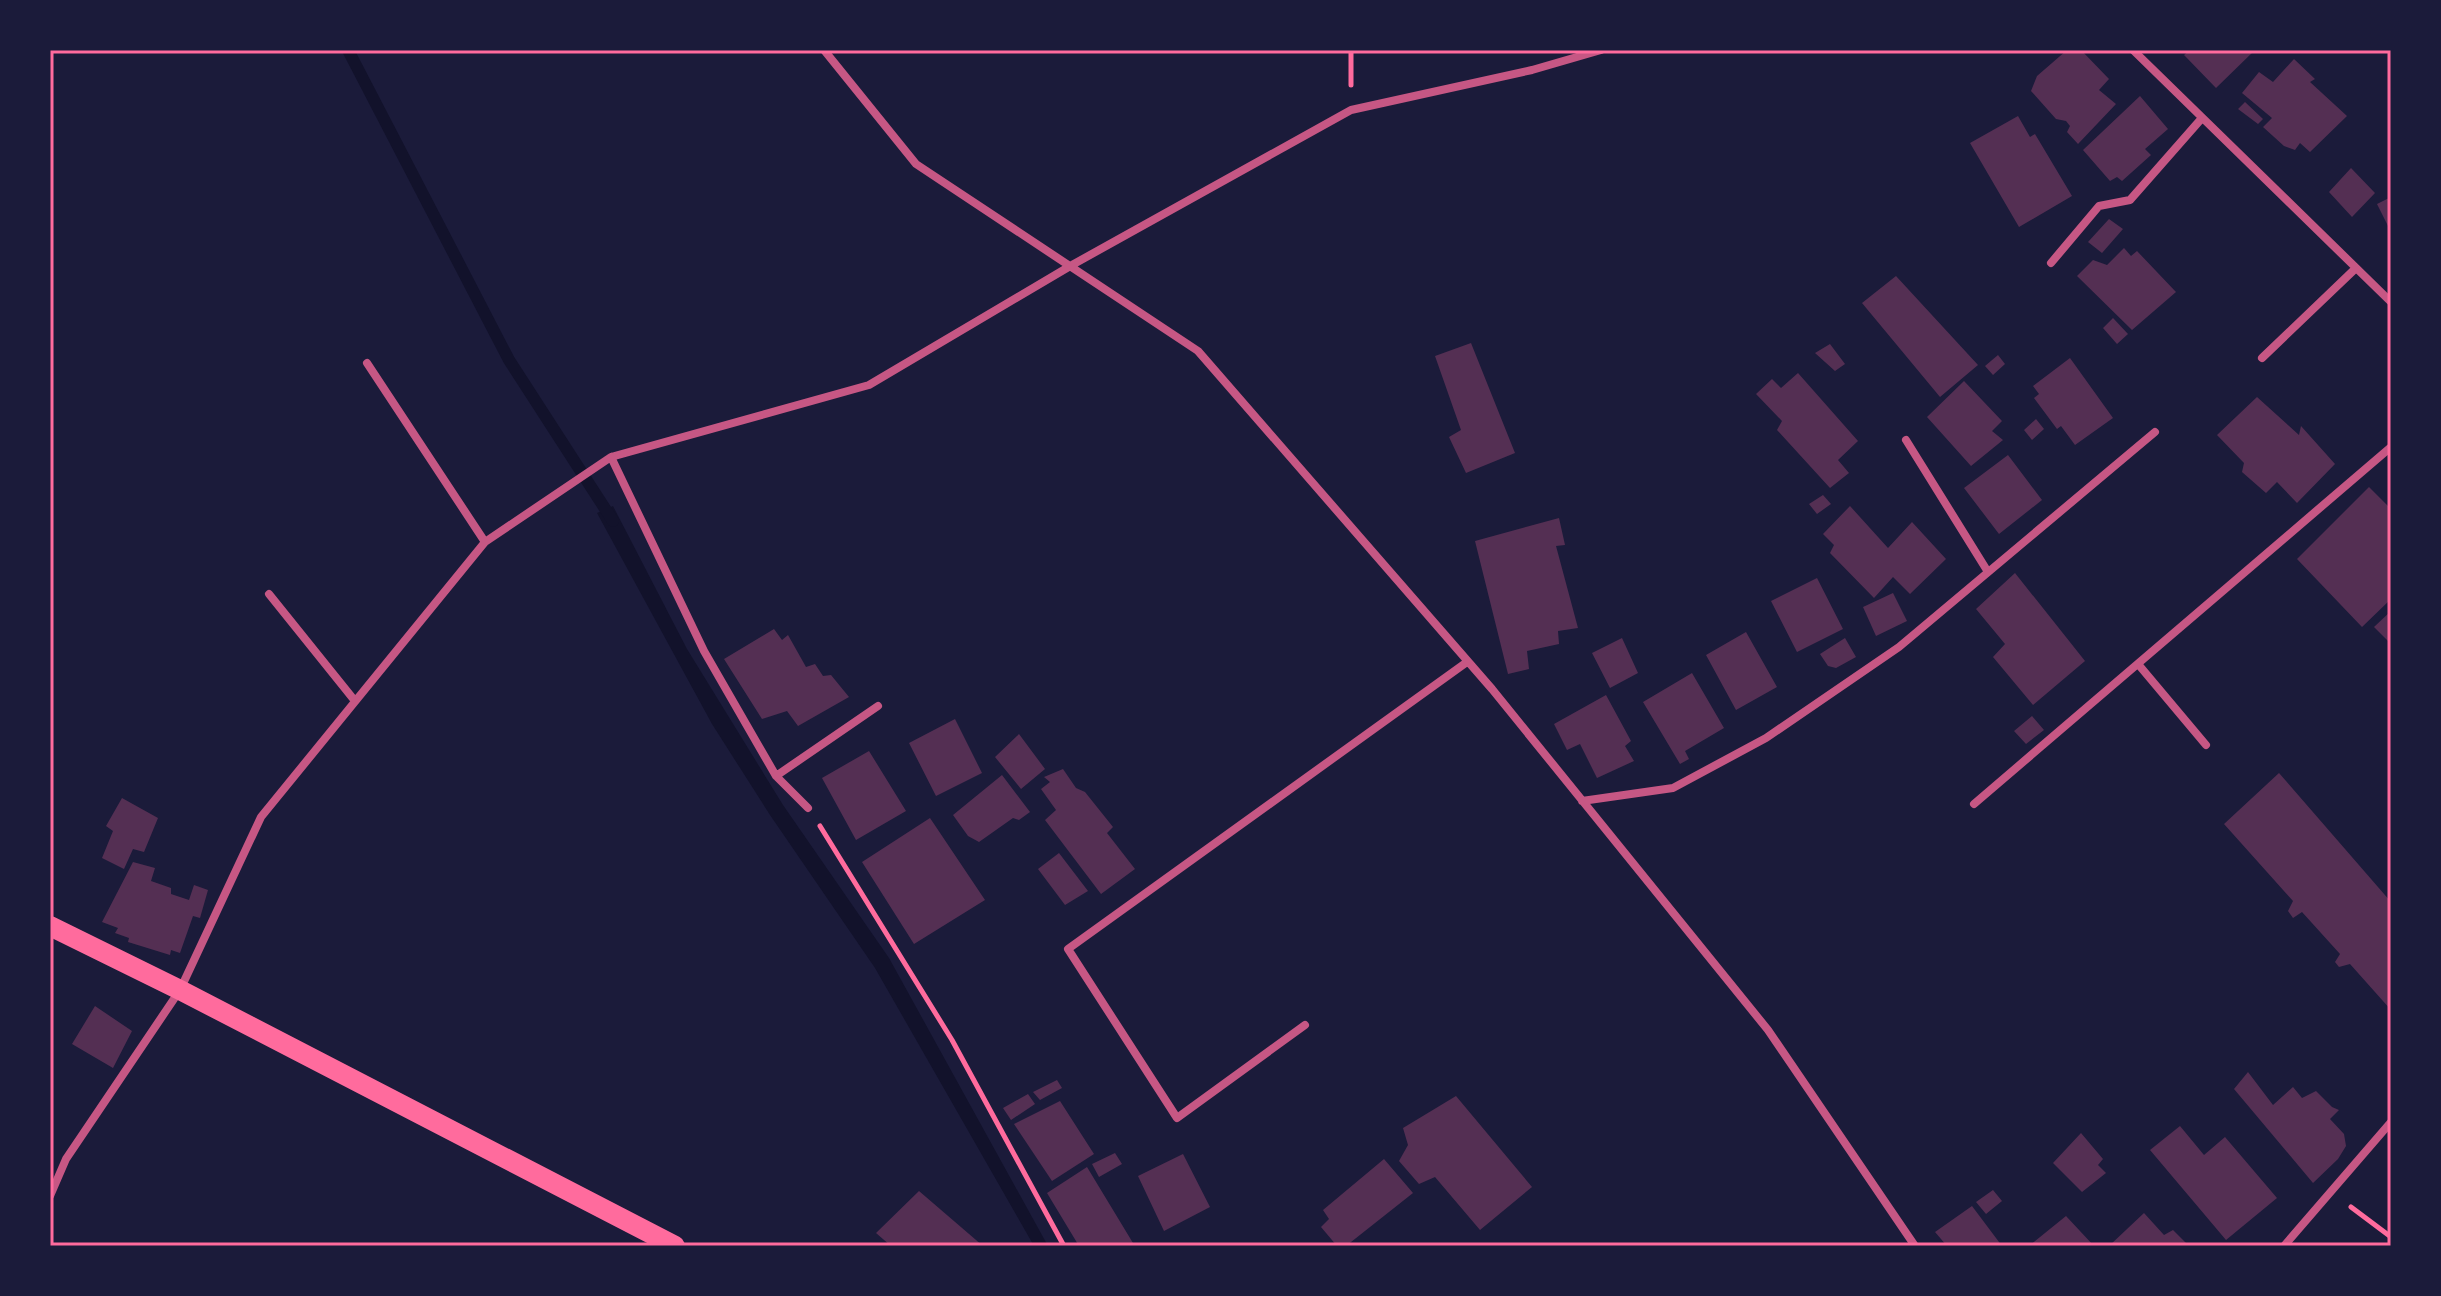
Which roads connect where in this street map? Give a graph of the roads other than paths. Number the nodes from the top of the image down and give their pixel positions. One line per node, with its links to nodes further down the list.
1 (824, 50): 6 (street)
2 (1601, 50): 6 (street)
3 (2133, 50): 4 (street)
4 (2202, 118): 5 (street); 7 (street)
5 (2051, 263)
6 (1072, 265): 14 (street); 18 (street)
7 (2356, 268): 8 (street); 9 (street)
8 (2391, 302)
9 (2262, 358)
10 (367, 363): 15 (street)
11 (2155, 432): 16 (street)
12 (1906, 440): 16 (street)
13 (2391, 447): 19 (street)
14 (611, 457): 15 (street); 23 (street)
15 (485, 542): 20 (street)
16 (1988, 572): 24 (street)
17 (269, 594): 20 (street)
18 (1467, 662): 24 (street); 29 (street)
19 (2138, 664): 22 (street); 25 (street)
20 (355, 701): 28 (street)
21 (878, 706): 23 (street)
22 (2206, 745)
23 (776, 776): 26 (street)
24 (1582, 801): 33 (street)
25 (1974, 804)
26 (808, 808)
27 (50, 926): 28 (main road)
28 (180, 990): 31 (street); 32 (main road)
29 (1305, 1025)
30 (2391, 1122): 34 (street)
31 (50, 1196)
32 (675, 1246)
33 (1915, 1246)
34 (2284, 1246)

